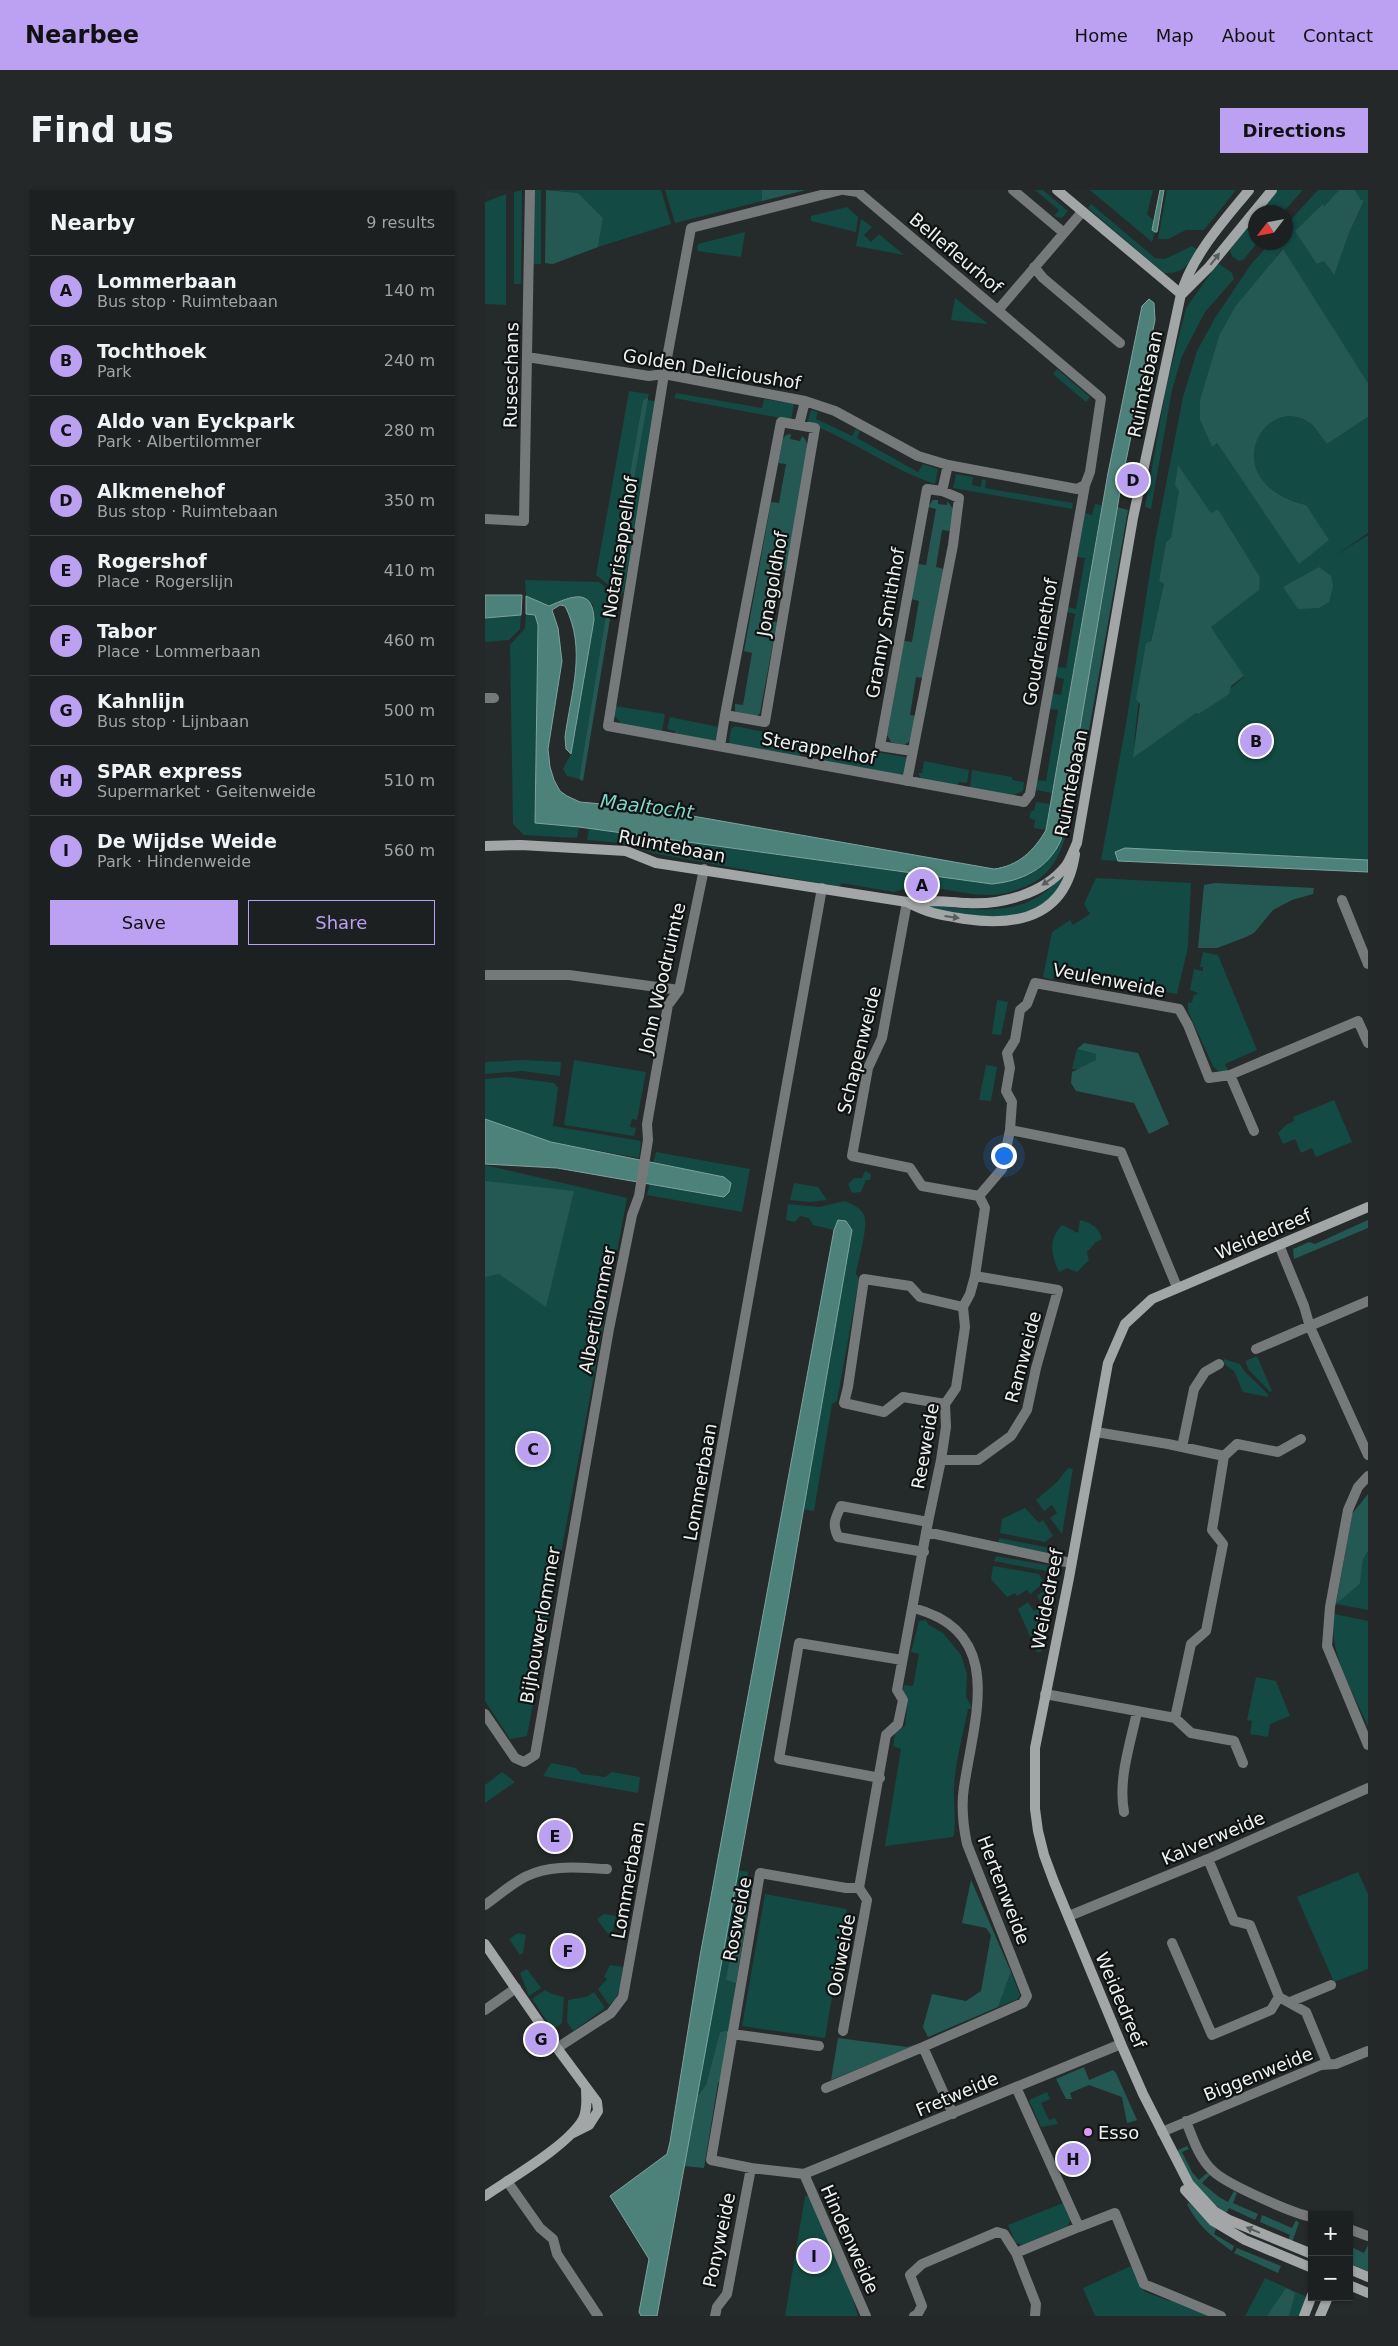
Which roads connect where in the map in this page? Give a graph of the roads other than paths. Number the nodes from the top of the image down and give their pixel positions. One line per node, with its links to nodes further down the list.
1 (530, 190): 13 (street, Ruseschans)
2 (843, 190): 11 (street, Bellefleurhof); 14 (street, Bellefleurhof)
3 (1013, 190): 8 (street)
4 (1057, 190): 7 (street)
5 (1249, 190): 10 (street, Ruimtebaan)
6 (1272, 190): 10 (street, one-way to 6)
7 (1082, 212): 8 (street); 10 (street)
8 (1064, 233): 9 (street)
9 (1034, 267): 11 (street); 12 (street)
10 (1181, 294): 27 (street, Ruimtebaan)
11 (999, 309): 18 (street, Bellefleurhof)
12 (1119, 343)
13 (527, 356): 14 (street, Golden Delicioushof); 20 (street, Ruseschans)
14 (663, 374): 15 (street, Golden Delicioushof); 22 (street, Notarisappelhof)
15 (805, 401): 16 (street); 17 (street, Golden Delicioushof)
16 (799, 425): 21 (street, Jonagoldhof); 21 (street, Jonagoldhof)
17 (948, 465): 18 (street, Golden Delicioushof); 19 (street)
18 (1085, 485): 26 (street, Goudreinethof)
19 (942, 491): 24 (street); 24 (street, Granny Smithhof)
20 (485, 519)
21 (725, 715): 23 (street, Jonagoldhof)
22 (608, 726): 23 (street, Sterappelhof)
23 (720, 746): 25 (street, Sterappelhof)
24 (912, 751): 25 (street)
25 (907, 781): 26 (street, Sterappelhof)
26 (1024, 802)
27 (1077, 844): 32 (street, Ruimtebaan, one-way to 32); 32 (street, one-way to 27)
28 (485, 846): 29 (street, Ruimtebaan)
29 (704, 869): 30 (street, Ruimtebaan); 35 (street, John Woodruimte)
30 (822, 888): 32 (street, Ruimtebaan); 91 (street, Lommerbaan)
31 (1342, 900): 33 (street)
32 (907, 902): 41 (street, Schapenweide)
33 (1368, 964)
34 (485, 975): 35 (street)
35 (679, 990): 40 (street, John Woodruimte)
36 (1368, 1042): 37 (street, Veulenweide)
37 (1230, 1074): 38 (street, Veulenweide); 39 (street)
38 (1010, 1130): 41 (street); 45 (street)
39 (1254, 1132)
40 (646, 1154): 58 (street, Albertilommer)
41 (979, 1196): 44 (street)
42 (1368, 1207): 43 (street, Weidedreef)
43 (1279, 1245): 45 (street, Weidedreef); 48 (street)
44 (975, 1276): 47 (street); 57 (street, Ramweide)
45 (1177, 1287): 52 (street, Weidedreef)
46 (1368, 1301): 48 (street)
47 (963, 1306): 51 (street, Reeweide); 51 (street)
48 (1310, 1327): 49 (street); 55 (street)
49 (1256, 1350)
50 (1219, 1364): 54 (street)
51 (945, 1404): 57 (street, Reeweide)
52 (1096, 1432): 54 (street); 62 (street, Weidedreef)
53 (1301, 1439): 56 (street)
54 (1183, 1447): 56 (street)
55 (1368, 1455)
56 (1224, 1456): 68 (street)
57 (941, 1460): 60 (street, Reeweide)
58 (584, 1473): 67 (street, Bijhouwerlommer)
59 (1368, 1476): 69 (street)
60 (927, 1527): 61 (street); 61 (street); 62 (street)
61 (924, 1552): 63 (street)
62 (1071, 1563): 65 (street, Weidedreef)
63 (913, 1608): 64 (street); 90 (street, Hertenweide)
64 (902, 1660): 71 (street); 71 (street)
65 (1045, 1694): 66 (street); 78 (street, Weidedreef)
66 (1137, 1712): 68 (street); 73 (street)
67 (485, 1714)
68 (1175, 1718): 70 (street)
69 (1368, 1745)
70 (1243, 1763)
71 (880, 1778): 76 (street)
72 (1368, 1788): 74 (street, Kalverweide)
73 (1124, 1812)
74 (1208, 1859): 78 (street, Kalverweide); 83 (street)
75 (607, 1869): 77 (street)
76 (859, 1888): 86 (street, Ooiweide); 87 (street, Rosweide)
77 (485, 1905)
78 (1069, 1916): 88 (street, Weidedreef)
79 (1172, 1943): 83 (street)
80 (485, 1944): 82 (street)
81 (1331, 1985): 84 (street)
82 (516, 1988): 85 (street); 91 (street)
83 (1279, 1997): 84 (street)
84 (1290, 2002): 93 (street)
85 (485, 2010)
86 (843, 2031)
87 (733, 2034): 89 (street); 99 (street, Rosweide)
88 (1121, 2044): 94 (street, Fretweide); 98 (street, Weidedreef)
89 (819, 2046)
90 (923, 2047): 95 (street); 96 (street)
91 (557, 2048): 101 (street)
92 (1368, 2050): 93 (street, Biggenweide)
93 (1327, 2064): 97 (street, Biggenweide)
94 (1015, 2087): 96 (street, Fretweide); 104 (street)
95 (826, 2088)
96 (953, 2114): 100 (street, Fretweide)
97 (1186, 2121): 98 (street, Biggenweide); 103 (street)
98 (1161, 2132): 108 (street, Weidedreef, one-way to 98); 109 (street, Weidedreef)
99 (751, 2168): 100 (street, Rosweide); 117 (street, Ponyweide)
100 (804, 2174): 118 (street, Hindenweide)
101 (507, 2181): 102 (street); 116 (street)
102 (485, 2196)
103 (1308, 2215)
104 (1079, 2227): 107 (street); 121 (street)
105 (1353, 2230): 106 (street)
106 (1368, 2236)
107 (1016, 2253): 119 (street); 120 (street)
108 (1308, 2253)
109 (1308, 2266)
110 (1353, 2271): 111 (street)
111 (1368, 2277)
112 (1353, 2287): 113 (street)
113 (1368, 2293)
114 (1310, 2301): 122 (street)
115 (1326, 2301): 123 (street)
116 (598, 2316)
117 (715, 2316)
118 (866, 2316)
119 (916, 2316)
120 (1035, 2316)
121 (1221, 2316)
122 (1304, 2316)
123 (1320, 2316)

